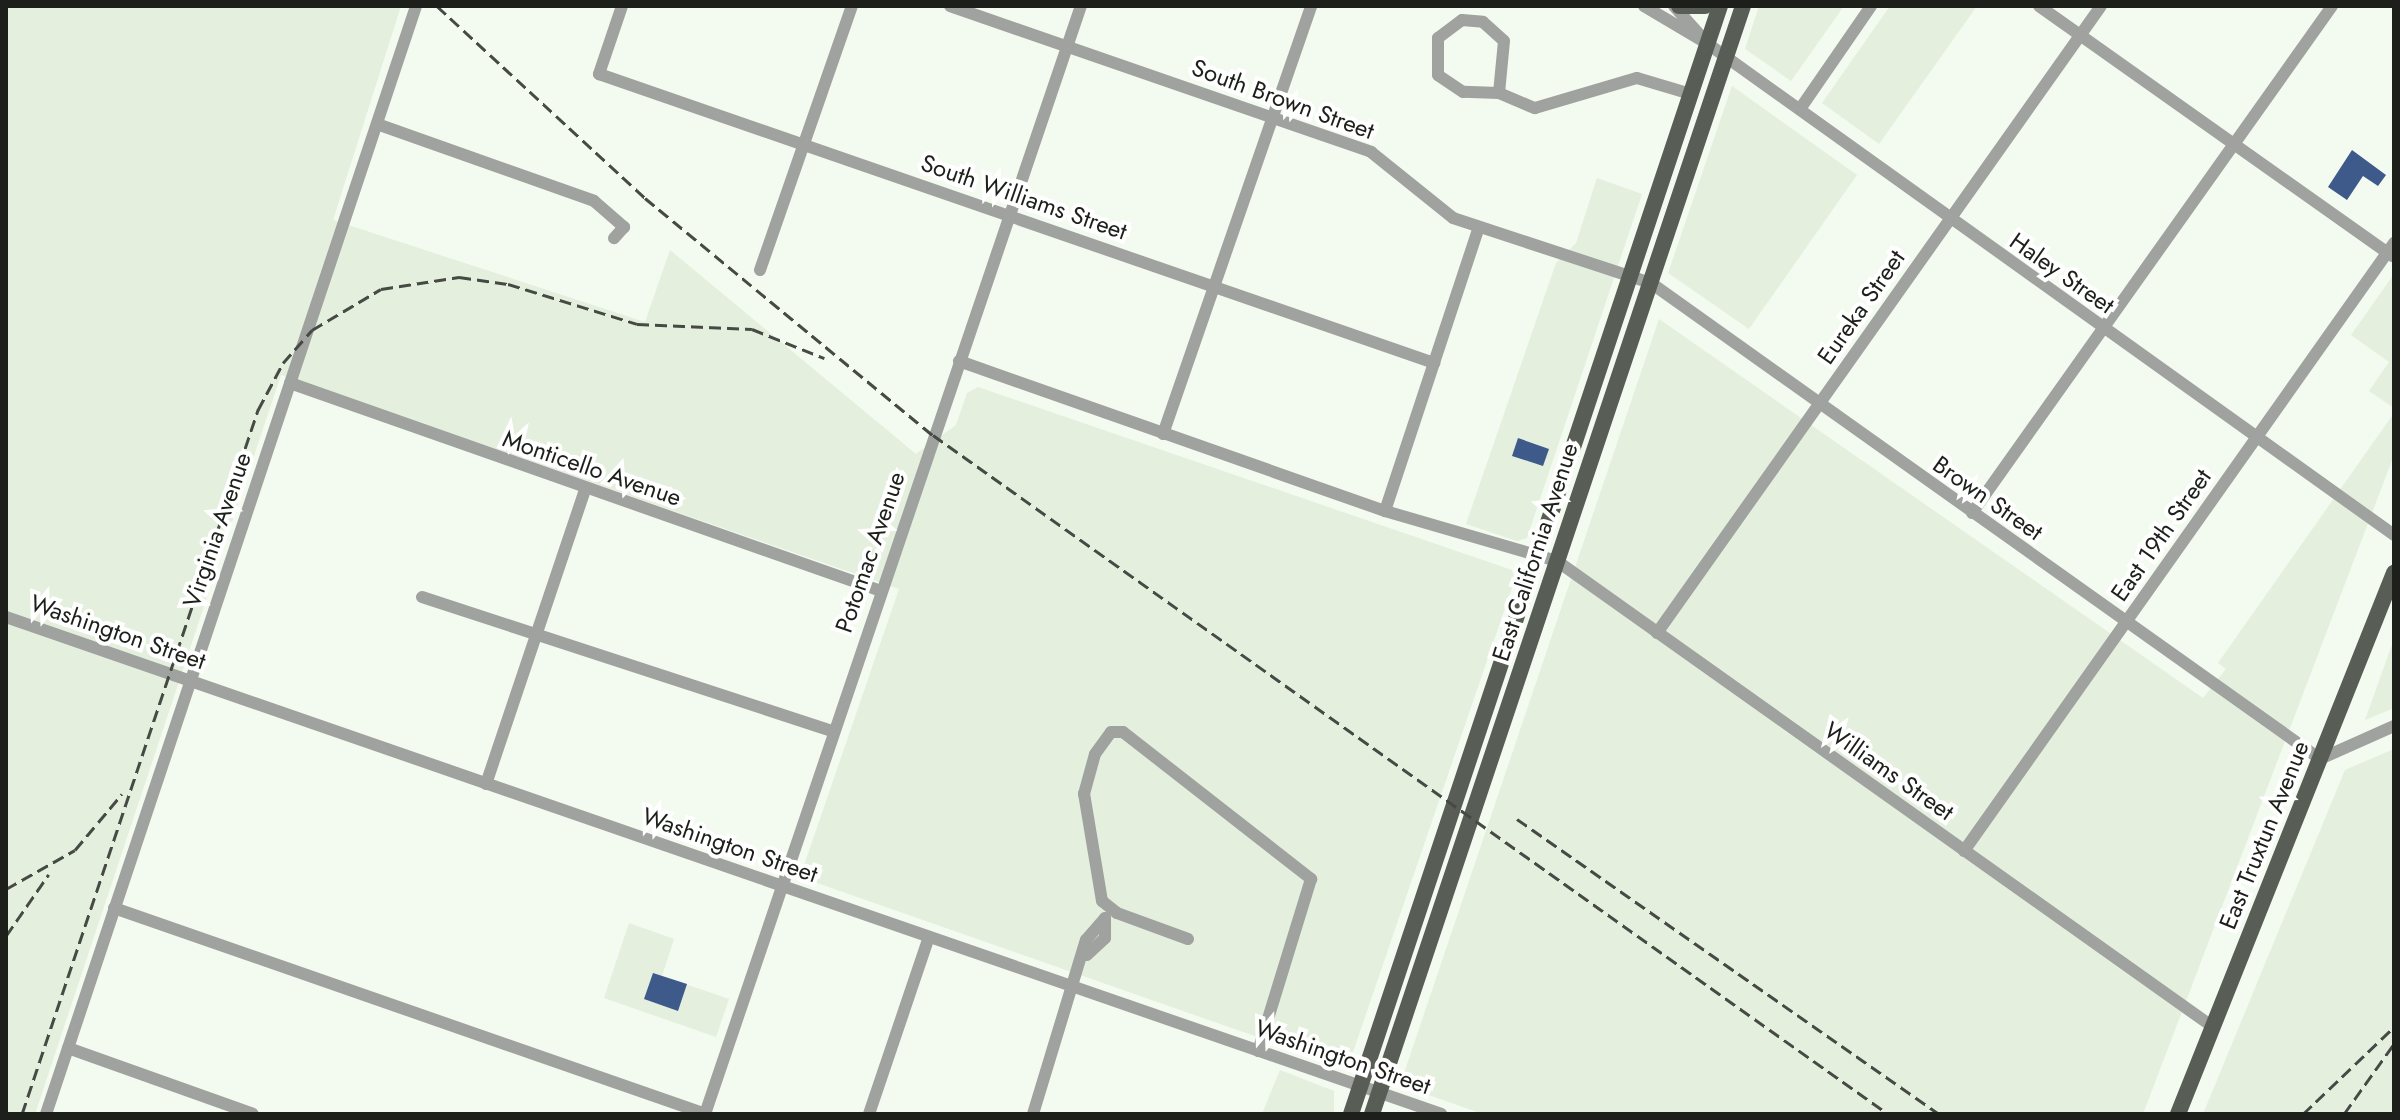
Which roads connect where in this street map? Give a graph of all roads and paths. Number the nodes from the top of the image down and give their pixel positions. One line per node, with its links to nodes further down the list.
1 (416, 6): 24 (street, Virginia Avenue)
2 (622, 6): 26 (street, South Williams Street)
3 (852, 6): 26 (street)
4 (950, 6): 18 (street, South Brown Street)
5 (1081, 6): 18 (street, Potomac Avenue)
6 (1311, 6): 23 (street)
7 (1644, 6): 17 (street)
8 (1676, 6): 9 (main road); 17 (street)
9 (1705, 6)
10 (1720, 6): 17 (main road, East California Avenue)
11 (1743, 6): 19 (main road, East California Avenue)
12 (1871, 6): 22 (street)
13 (2039, 6): 16 (street)
14 (2101, 6): 16 (street, Eureka Street)
15 (2332, 6): 25 (street)
16 (2080, 35): 25 (street); 28 (street, Eureka Street)
17 (1708, 44): 19 (street, Haley Street); 21 (main road, East California Avenue)
18 (1067, 47): 23 (street, South Brown Street); 27 (street, Potomac Avenue)
19 (1726, 57): 22 (street, Haley Street); 34 (main road, East California Avenue)
20 (1499, 93): 20 (street); 21 (street)
21 (1691, 94): 33 (main road, East California Avenue)
22 (1800, 109): 28 (street, Haley Street)
23 (1272, 118): 29 (street, South Brown Street); 35 (street)
24 (377, 124): 30 (street); 39 (street, Virginia Avenue)
25 (2234, 144): 31 (street); 36 (street)
26 (804, 145): 27 (street, South Williams Street); 32 (street)
27 (1009, 214): 35 (street, South Williams Street); 37 (street, Potomac Avenue)
28 (1949, 220): 36 (street, Haley Street); 40 (street, Eureka Street)
29 (1479, 227): 33 (street, South Brown Street); 38 (street)
30 (614, 238)
31 (2392, 251): 42 (street, East 19th Street)
32 (760, 270)
33 (1630, 277): 34 (street, Brown Street); 47 (main road, East California Avenue)
34 (1651, 283): 40 (street, Brown Street); 48 (main road, East California Avenue)
35 (1214, 287): 38 (street, South Williams Street); 41 (street)
36 (2103, 329): 42 (street, Haley Street); 45 (street)
37 (959, 361): 41 (street, Williams Street); 50 (street, Potomac Avenue)
38 (1434, 363): 44 (street)
39 (290, 383): 43 (street, Monticello Avenue); 56 (street, Virginia Avenue)
40 (1819, 404): 45 (street, Brown Street); 55 (street, Eureka Street)
41 (1163, 434): 44 (street, Williams Street)
42 (2257, 438): 46 (street, Haley Street); 53 (street, East 19th Street)
43 (585, 489): 50 (street, Monticello Avenue); 54 (street)
44 (1385, 511): 47 (street, Williams Street)
45 (1972, 513): 53 (street, Brown Street)
46 (2394, 535)
47 (1537, 556): 48 (street, Williams Street); 71 (main road, East California Avenue)
48 (1557, 561): 55 (street, Williams Street); 72 (main road, East California Avenue)
49 (2394, 573): 59 (main road, East Truxtun Avenue)
50 (881, 591): 58 (street, Potomac Avenue)
51 (422, 597): 54 (street)
52 (6, 617): 56 (street, Washington Street)
53 (2126, 622): 59 (street, Brown Street); 61 (street, East 19th Street)
54 (538, 629): 58 (street); 60 (street)
55 (1657, 633): 61 (street, Williams Street)
56 (190, 679): 60 (street, Washington Street); 63 (street, Virginia Avenue)
57 (2394, 726): 59 (street)
58 (833, 731): 62 (street, Potomac Avenue)
59 (2320, 759): 68 (main road, East Truxtun Avenue)
60 (486, 784): 62 (street, Washington Street)
61 (1964, 851): 68 (street, Williams Street)
62 (782, 886): 65 (street, Washington Street); 75 (street, Potomac Avenue)
63 (114, 908): 69 (street, Virginia Avenue); 75 (street)
64 (1108, 913): 66 (street); 67 (street); 70 (street)
65 (929, 937): 67 (street, Washington Street); 76 (street)
66 (1188, 939)
67 (1076, 988): 70 (street, Washington Street); 77 (street)
68 (2213, 1027): 81 (main road, East Truxtun Avenue)
69 (68, 1048): 73 (street, Virginia Avenue); 74 (street)
70 (1258, 1051): 71 (street, Washington Street)
71 (1360, 1086): 72 (street, Washington Street); 78 (main road, East California Avenue)
72 (1379, 1092): 79 (main road, East California Avenue); 80 (street, Washington Street)
73 (46, 1114)
74 (253, 1114)
75 (705, 1114)
76 (869, 1114)
77 (1033, 1114)
78 (1351, 1114)
79 (1372, 1114)
80 (1441, 1114)
81 (2178, 1114)

